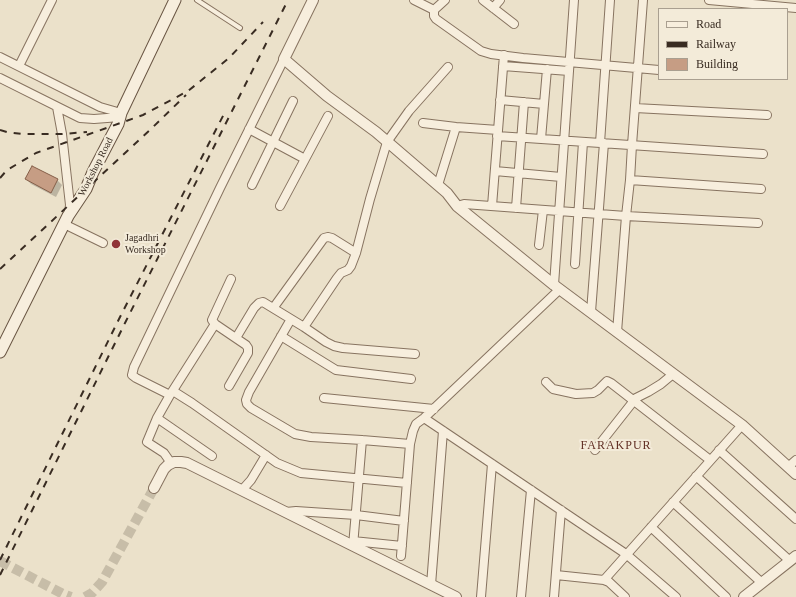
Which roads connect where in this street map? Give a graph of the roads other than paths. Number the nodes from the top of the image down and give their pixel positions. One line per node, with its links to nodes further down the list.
1 (52, 0): 24 (street)
2 (175, 0): 39 (main road, Workshop Road)
3 (197, 0): 19 (lane)
4 (313, 0): 22 (street)
5 (414, 0): 17 (street)
6 (445, 0): 17 (street)
7 (483, 0): 15 (street)
8 (500, 0): 15 (street)
9 (574, 0): 23 (street)
10 (610, 0): 26 (street)
11 (643, 0): 29 (street)
12 (709, 0): 13 (street)
13 (731, 1): 14 (street)
14 (776, 3): 16 (street)
15 (493, 8): 18 (street)
16 (796, 8)
17 (434, 10): 20 (street)
18 (514, 24)
19 (240, 28)
20 (504, 55): 23 (street); 25 (street)
21 (0, 57): 24 (street)
22 (284, 59): 44 (street); 50 (street)
23 (570, 63): 26 (street); 31 (street)
24 (19, 66): 39 (street)
25 (503, 66): 28 (street); 33 (street)
26 (605, 66): 29 (street); 52 (street)
27 (448, 67): 50 (street)
28 (546, 69): 31 (street); 36 (street)
29 (638, 69): 30 (street); 38 (street)
30 (658, 70)
31 (569, 71): 48 (street)
32 (0, 78): 37 (street)
33 (500, 100): 35 (street); 45 (street)
34 (294, 101): 49 (street)
35 (524, 102): 36 (street); 46 (street)
36 (544, 104): 47 (street)
37 (57, 107): 39 (street); 72 (street)
38 (635, 108): 40 (street); 53 (street)
39 (120, 115): 72 (main road, Workshop Road)
40 (767, 115)
41 (328, 116): 55 (street)
42 (423, 123): 43 (street)
43 (456, 127): 45 (street); 61 (street)
44 (249, 129): 49 (street); 94 (street)
45 (497, 133): 46 (street); 56 (street)
46 (521, 138): 47 (street); 57 (street)
47 (541, 139): 48 (street)
48 (564, 141): 51 (street); 58 (street)
49 (274, 142): 55 (street); 60 (street)
50 (387, 142): 61 (street); 76 (street)
51 (583, 142): 52 (street); 69 (street)
52 (602, 143): 53 (street); 70 (street)
53 (632, 145): 54 (street); 59 (street)
54 (763, 154)
55 (305, 160): 63 (street)
56 (495, 171): 57 (street); 65 (street)
57 (518, 173): 58 (street); 66 (street)
58 (561, 177): 68 (street)
59 (630, 180): 62 (street); 71 (street)
60 (252, 185)
61 (438, 185): 64 (street)
62 (761, 189)
63 (280, 206)
64 (457, 206): 65 (street); 79 (street)
65 (492, 206): 66 (street)
66 (516, 208): 67 (street)
67 (543, 210): 68 (street); 75 (street)
68 (559, 211): 69 (street); 79 (street)
69 (578, 212): 70 (street); 77 (street)
70 (598, 214): 71 (street); 81 (street)
71 (626, 216): 73 (street); 85 (street)
72 (66, 220): 74 (street); 88 (main road, Workshop Road)
73 (758, 223)
74 (103, 243)
75 (539, 244)
76 (356, 253): 80 (street); 84 (street)
77 (575, 264)
78 (232, 279): 83 (street)
79 (557, 287): 81 (street); 97 (street)
80 (274, 308): 82 (street); 87 (street)
81 (591, 312): 85 (street)
82 (292, 319): 84 (street); 86 (street)
83 (215, 324): 87 (street); 94 (street)
84 (304, 327): 89 (street)
85 (618, 332): 90 (street)
86 (281, 336): 91 (street); 102 (street)
87 (236, 338): 93 (street)
88 (0, 352)
89 (416, 354)
90 (673, 374): 96 (street); 100 (street)
91 (411, 379)
92 (546, 382): 96 (street)
93 (229, 386)
94 (171, 393): 98 (street); 106 (street)
95 (324, 398): 97 (street)
96 (634, 401): 104 (street); 108 (street)
97 (434, 409): 99 (street)
98 (157, 418): 107 (street); 110 (street)
99 (424, 418): 101 (street); 103 (street)
100 (742, 425): 105 (street); 112 (street)
101 (443, 431): 111 (street); 134 (street)
102 (362, 440): 103 (street); 114 (street)
103 (410, 444): 115 (street)
104 (595, 450)
105 (719, 450): 108 (street); 123 (street)
106 (266, 455): 114 (street); 117 (street)
107 (212, 456)
108 (710, 460): 113 (street)
109 (796, 460): 112 (street)
110 (171, 463): 116 (street); 117 (street)
111 (492, 464): 118 (street); 136 (street)
112 (792, 470)
113 (696, 476): 119 (street); 130 (street)
114 (359, 478): 115 (street); 122 (street)
115 (407, 483): 124 (street)
116 (154, 488)
117 (242, 490): 121 (street)
118 (531, 490): 120 (street); 137 (street)
119 (673, 502): 125 (street); 133 (street)
120 (561, 510): 128 (street); 131 (street)
121 (286, 512): 122 (street); 126 (street)
122 (356, 515): 124 (street); 126 (street)
123 (796, 519)
124 (404, 521): 127 (street)
125 (651, 527): 128 (street); 141 (street)
126 (353, 543): 127 (street); 134 (street)
127 (402, 546): 129 (street)
128 (626, 554): 132 (street); 140 (street)
129 (401, 556)
130 (793, 559): 133 (street)
131 (556, 575): 132 (street); 138 (street)
132 (604, 580): 139 (street)
133 (762, 583): 142 (street)
134 (431, 585): 135 (street)
135 (456, 597)
136 (481, 597)
137 (521, 597)
138 (554, 597)
139 (625, 597)
140 (676, 597)
141 (726, 597)
142 (744, 597)

